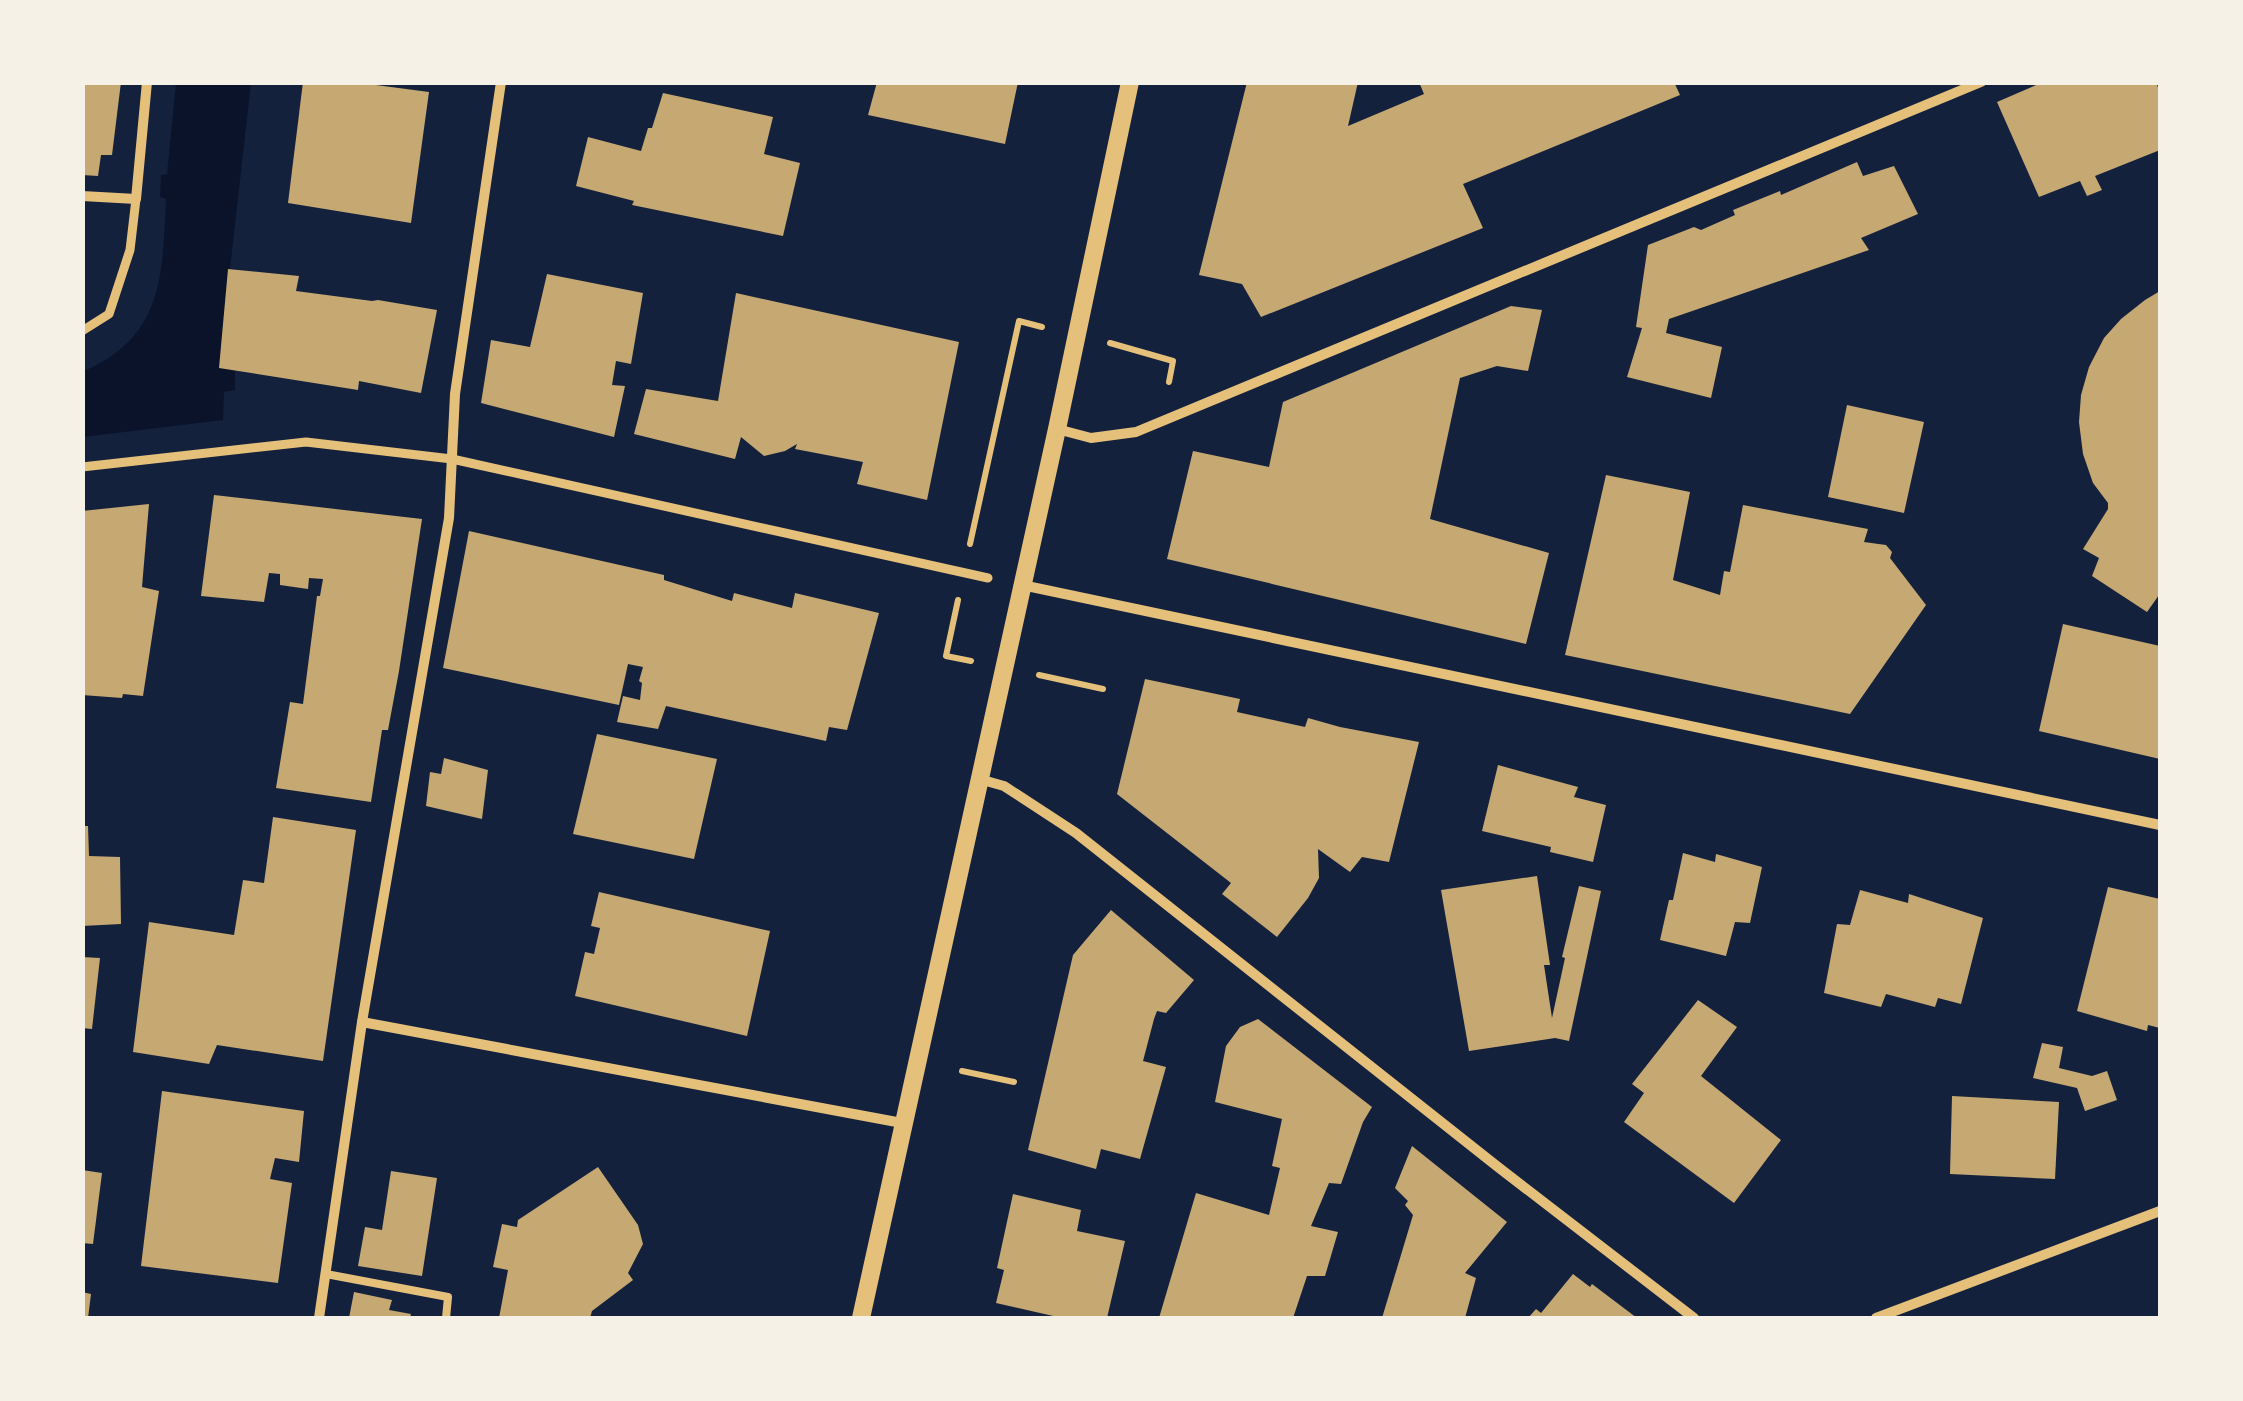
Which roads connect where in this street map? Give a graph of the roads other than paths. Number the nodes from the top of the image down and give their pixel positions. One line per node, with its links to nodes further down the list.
1 (147, 82): 6 (street)
2 (501, 82): 9 (street)
3 (1130, 82): 8 (street)
4 (1980, 82): 8 (street)
5 (82, 196): 6 (street)
6 (136, 199): 7 (street)
7 (82, 331)
8 (1057, 429): 12 (street)
9 (452, 459): 10 (street); 11 (street); 15 (street)
10 (82, 467)
11 (988, 578)
12 (1022, 585): 13 (street); 14 (street)
13 (979, 779): 16 (street); 22 (street)
14 (2160, 826)
15 (362, 1022): 16 (street); 18 (street)
16 (902, 1123): 21 (street)
17 (2160, 1212): 23 (street)
18 (326, 1274): 19 (street); 20 (lane)
19 (319, 1318)
20 (446, 1318)
21 (861, 1318)
22 (1694, 1318)
23 (1876, 1318)

